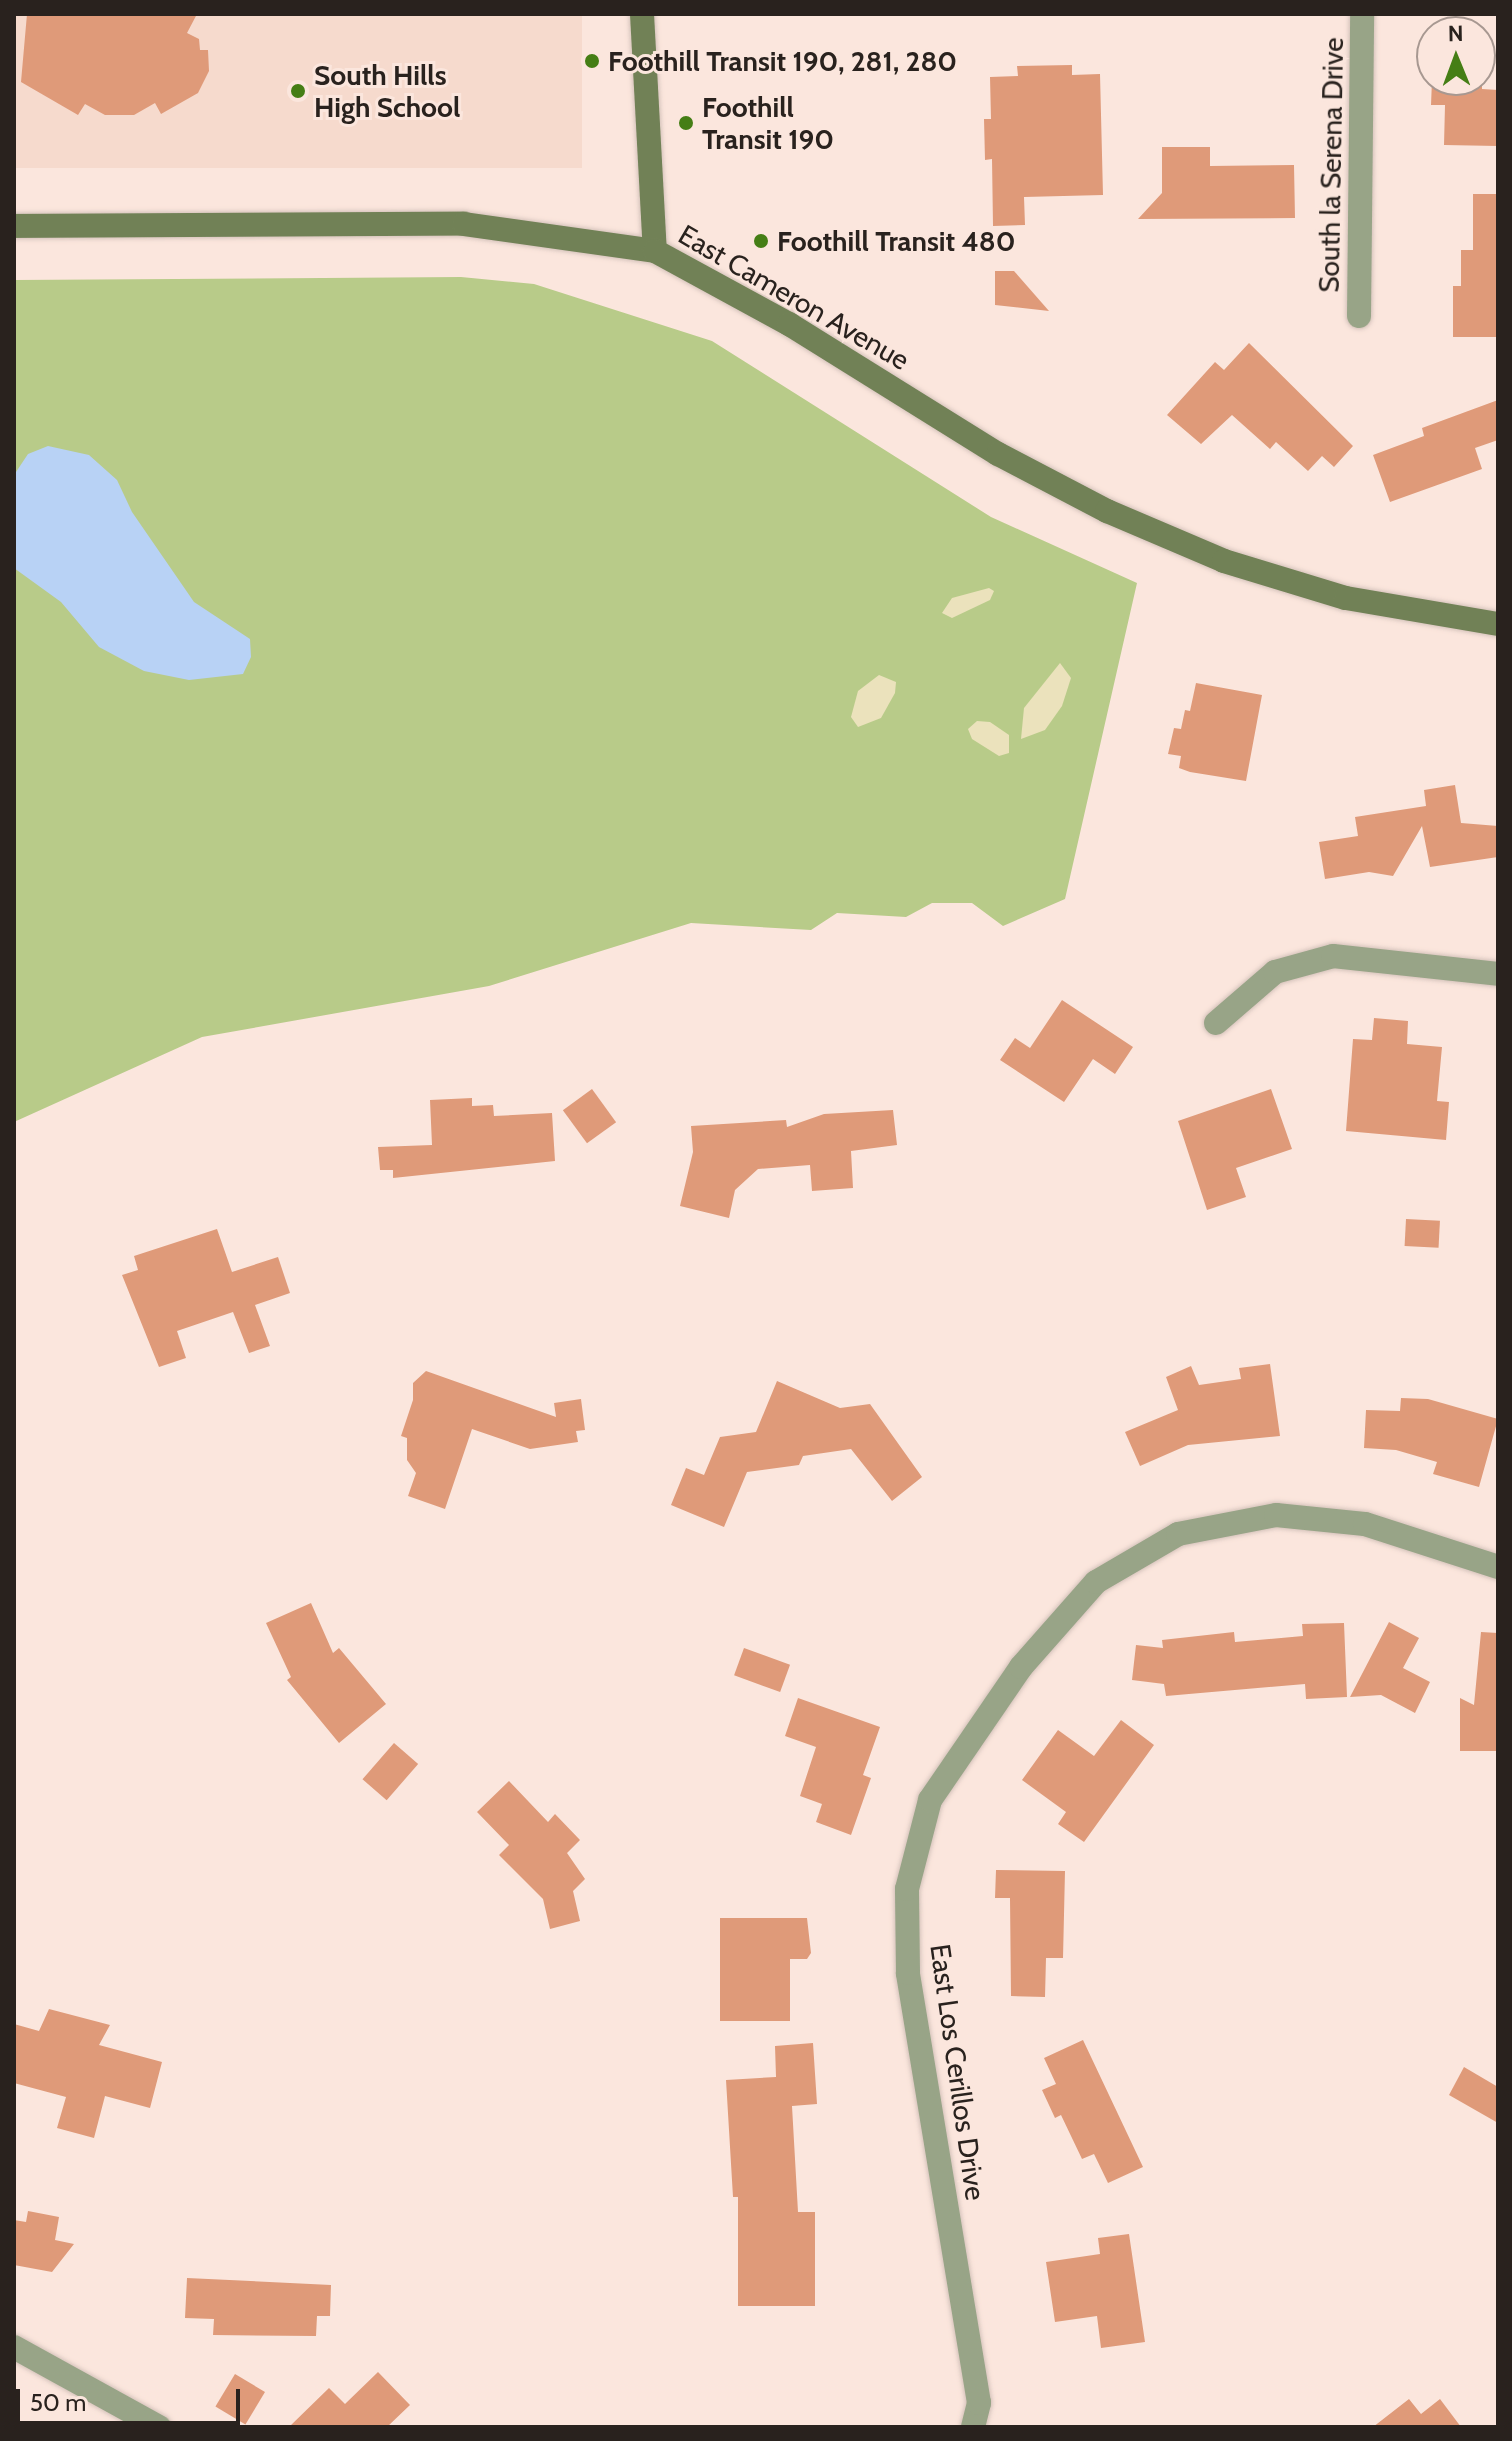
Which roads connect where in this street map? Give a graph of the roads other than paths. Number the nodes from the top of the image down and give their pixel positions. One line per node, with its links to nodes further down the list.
1 (642, 14): 4 (main road)
2 (1362, 14): 5 (street, South la Serena Drive)
3 (14, 226): 4 (main road, East Cameron Avenue)
4 (655, 251): 6 (main road, East Cameron Avenue)
5 (1359, 316)
6 (1498, 624)
7 (1498, 974): 8 (street)
8 (1216, 1023)
9 (1498, 1567): 12 (street, East Los Cerillos Drive)
10 (14, 2347): 11 (street)
11 (159, 2427)
12 (973, 2427)

